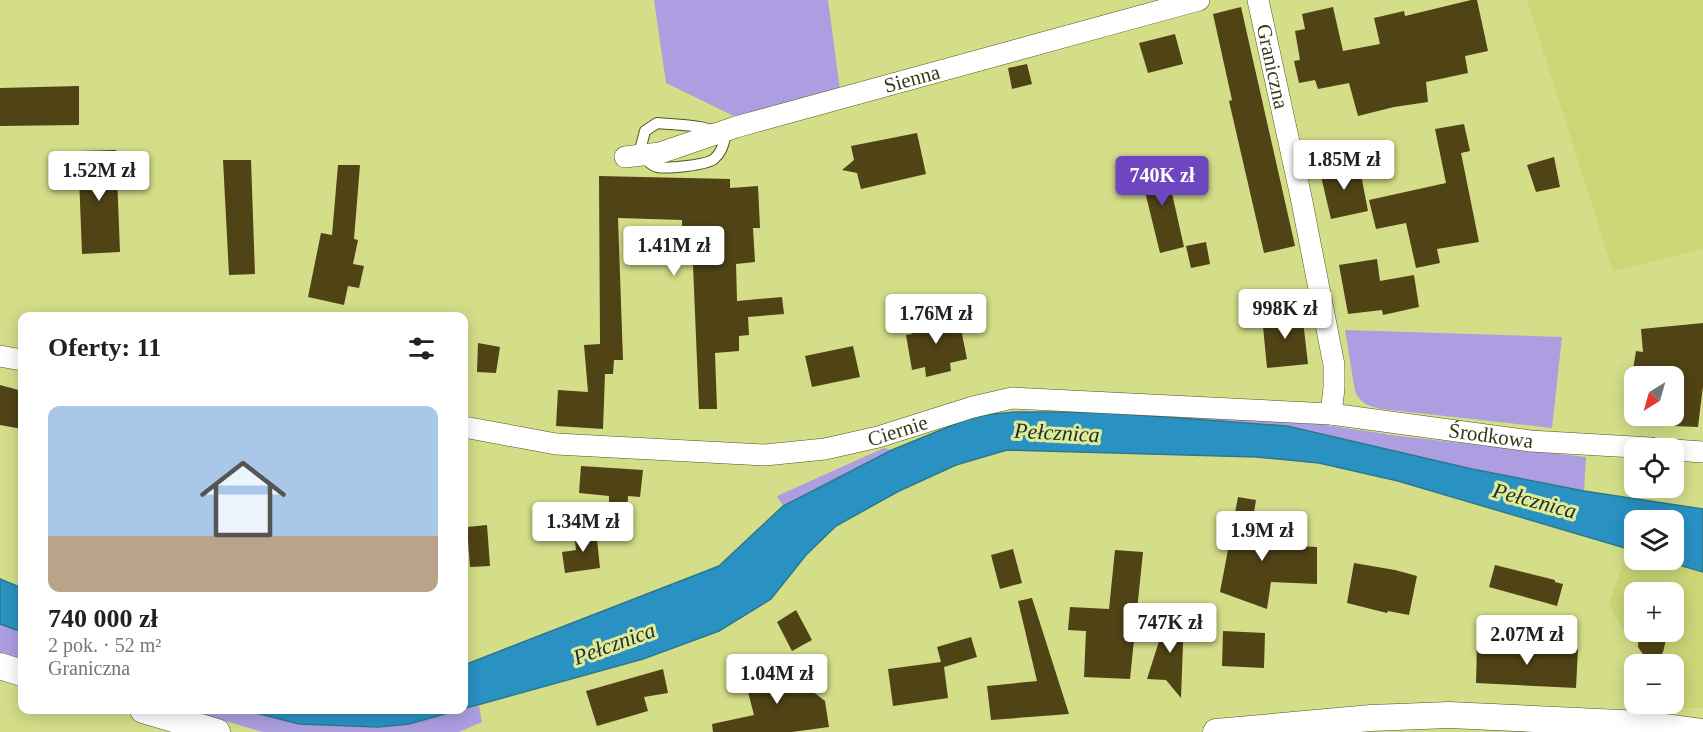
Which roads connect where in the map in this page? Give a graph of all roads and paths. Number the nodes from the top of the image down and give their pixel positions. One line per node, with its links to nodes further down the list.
1 (1199, 0): 3 (street, Sienna)
2 (1258, 0): 7 (street, Graniczna)
3 (720, 132): 4 (street, Sienna); 4 (lane)
4 (634, 156)
5 (0, 356): 6 (street)
6 (18, 359)
7 (1331, 414): 8 (street, Ciernie); 9 (street, Środkowa)
8 (468, 429)
9 (1624, 446)
10 (1684, 451): 11 (street)
11 (1703, 452)
12 (0, 666): 13 (street)
13 (18, 672)
14 (156, 714): 15 (street)
15 (217, 732)
16 (1216, 732): 17 (street)
17 (1701, 732)

